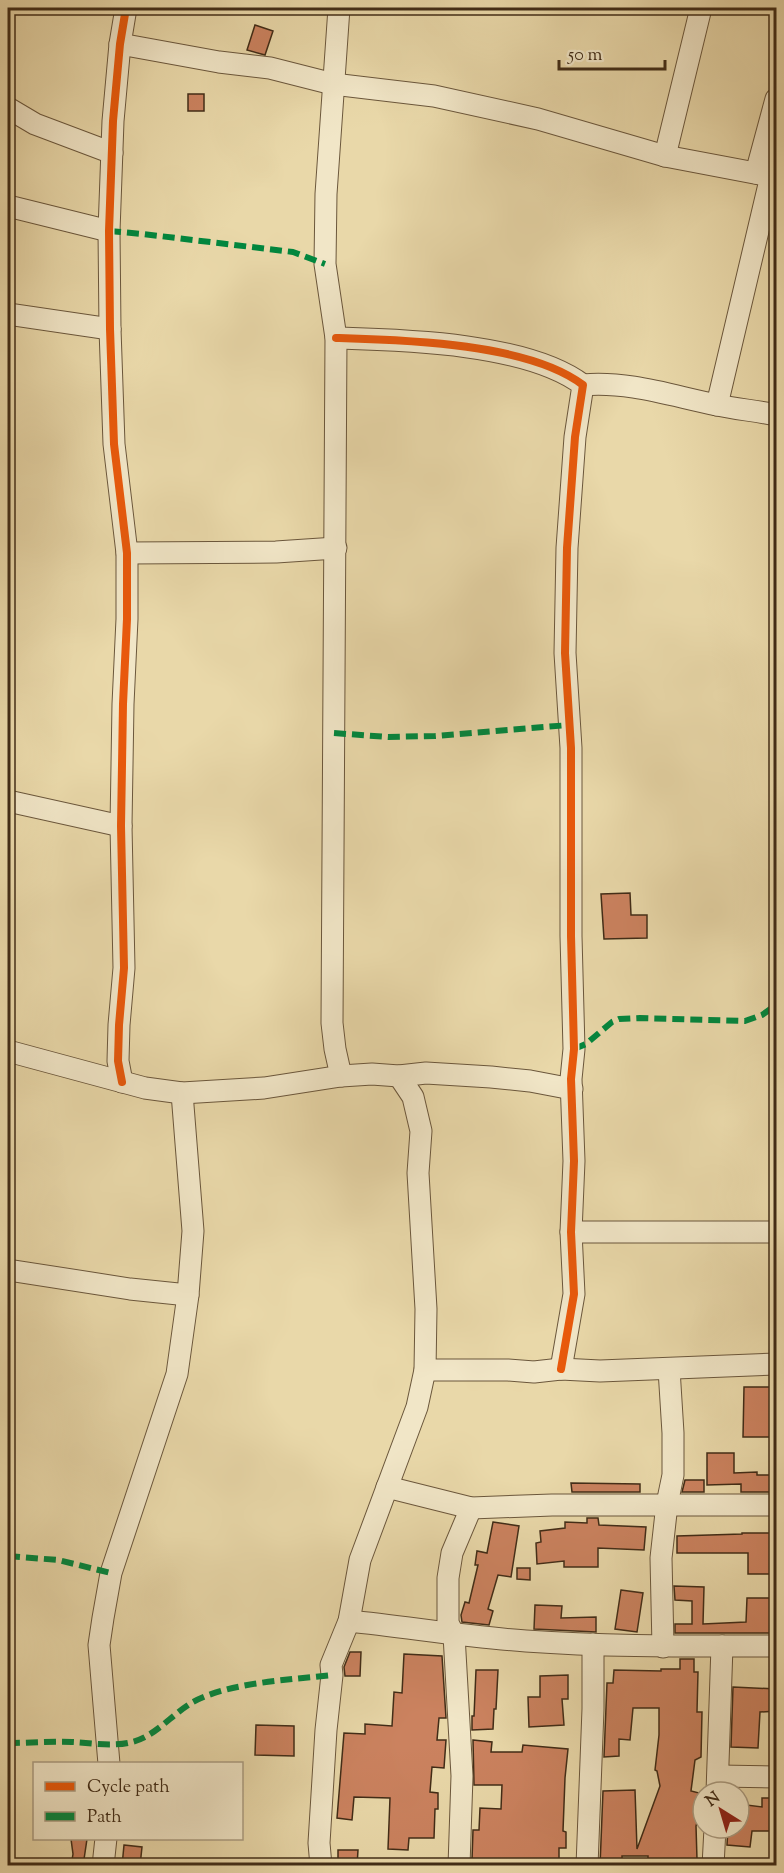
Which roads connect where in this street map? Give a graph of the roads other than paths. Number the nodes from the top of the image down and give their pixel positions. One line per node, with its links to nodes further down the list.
1 (126, 8): 4 (street)
2 (339, 8): 5 (street)
3 (701, 8): 9 (street)
4 (120, 44): 5 (street); 8 (street)
5 (333, 84): 9 (street); 15 (street)
6 (777, 99): 10 (street)
7 (8, 108): 8 (street)
8 (112, 153): 12 (street)
9 (665, 156): 10 (street)
10 (768, 175): 17 (street)
11 (8, 206): 12 (street)
12 (109, 231): 14 (street)
13 (8, 314): 14 (street)
14 (110, 329): 20 (street)
15 (336, 338): 16 (street); 19 (street)
16 (583, 386): 17 (street); 27 (street)
17 (717, 405): 18 (street)
18 (777, 415)
19 (336, 548): 20 (street); 24 (street)
20 (127, 553): 22 (street)
21 (8, 801): 22 (street)
22 (121, 826): 26 (street)
23 (8, 1051): 26 (street)
24 (341, 1076): 25 (street); 28 (street)
25 (399, 1076): 27 (street); 35 (street)
26 (122, 1082): 28 (street)
27 (572, 1089): 29 (street)
28 (183, 1093): 32 (street)
29 (571, 1232): 30 (street); 36 (street)
30 (777, 1232)
31 (8, 1270): 32 (street)
32 (188, 1295): 47 (street)
33 (777, 1364): 34 (street)
34 (669, 1369): 36 (street); 38 (street)
35 (425, 1370): 36 (street); 37 (street)
36 (561, 1370)
37 (387, 1487): 40 (street); 41 (street)
38 (667, 1504): 39 (street); 40 (street); 46 (street)
39 (777, 1505)
40 (471, 1508): 42 (street)
41 (349, 1621): 42 (street); 54 (street)
42 (454, 1635): 43 (street); 55 (street)
43 (593, 1644): 46 (street); 56 (street)
44 (722, 1646): 45 (street); 46 (street); 49 (street)
45 (777, 1646)
46 (663, 1647)
47 (108, 1762)
48 (777, 1777): 50 (street)
49 (718, 1780)
50 (751, 1780)
51 (106, 1840): 53 (street)
52 (714, 1840): 57 (street)
53 (103, 1866)
54 (321, 1866)
55 (459, 1866)
56 (587, 1866)
57 (713, 1866)

